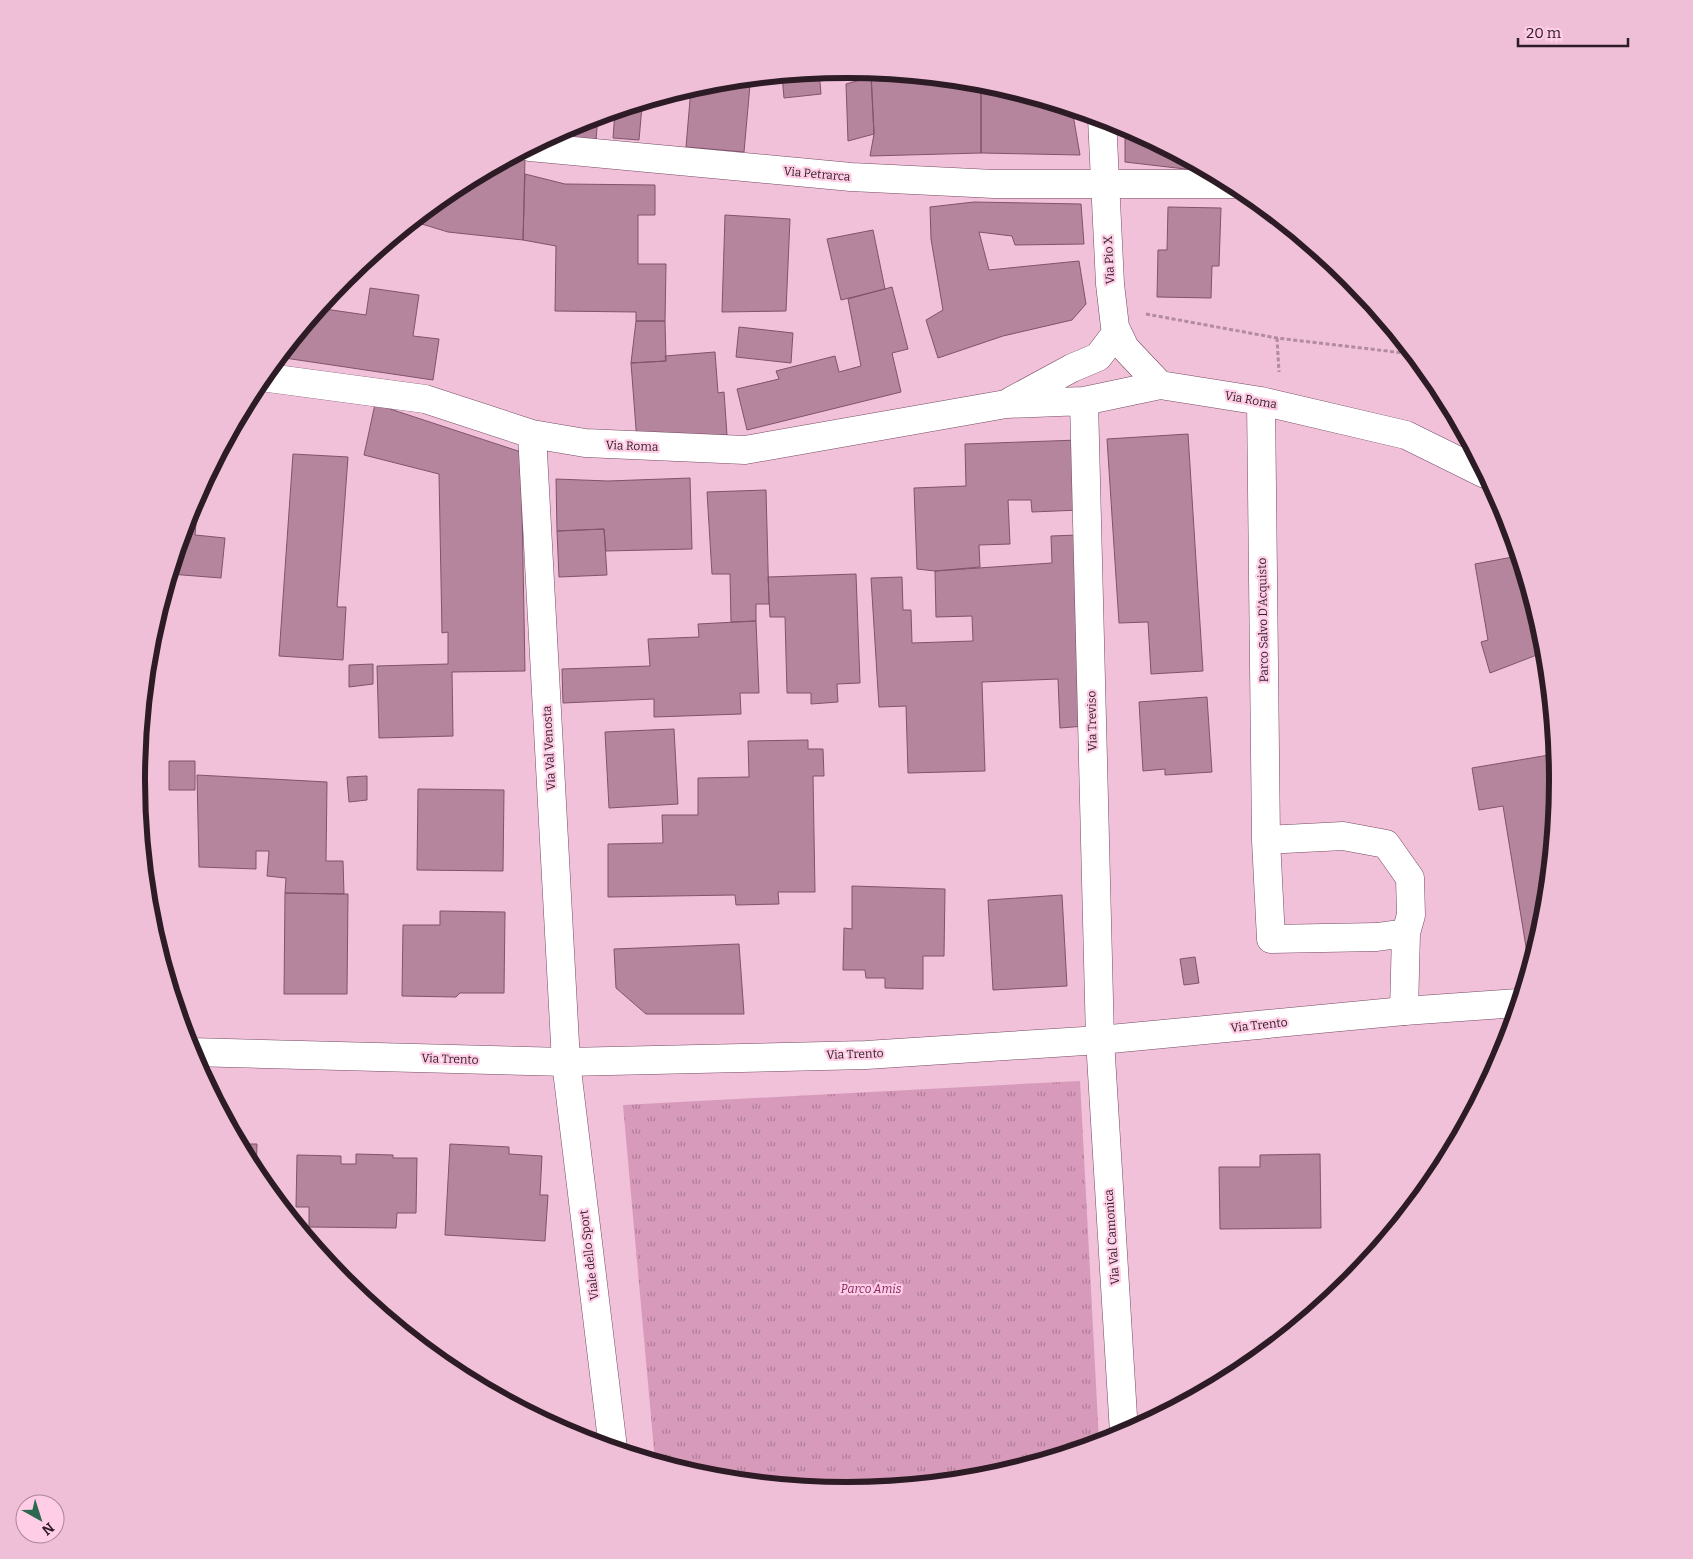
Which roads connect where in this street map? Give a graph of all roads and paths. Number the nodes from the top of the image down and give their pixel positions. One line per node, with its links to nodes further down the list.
1 (1102, 126): 4 (street, Via Pio X)
2 (540, 148): 4 (street, Via Petrarca)
3 (1218, 184): 4 (street, Via Petrarca)
4 (1105, 185): 6 (street, Via Pio X)
5 (1144, 314): 7 (path)
6 (1117, 332): 11 (street, Via Pio X); 14 (street, Via Roma)
7 (1277, 338): 8 (path); 9 (path)
8 (1404, 353)
9 (1280, 376)
10 (271, 378): 15 (street, Via Roma)
11 (1160, 385): 12 (street, Via Roma); 13 (street, Via Roma)
12 (1084, 401): 14 (street, Via Roma); 21 (street, Via Treviso)
13 (1261, 401): 16 (street, Via Roma); 17 (street, Parco Salvo D'Acquisto)
14 (1006, 404): 15 (street, Via Roma)
15 (532, 434): 23 (street, Via Val Venosta)
16 (1476, 470)
17 (1266, 840): 18 (street); 18 (street, Parco Salvo D'Acquisto)
18 (1406, 933): 20 (street)
19 (1511, 1004): 20 (street, Via Trento)
20 (1404, 1011): 21 (street, Via Trento)
21 (1100, 1040): 23 (street, Via Trento); 24 (street, Via Val Camonica)
22 (200, 1052): 23 (street, Via Trento)
23 (566, 1062): 25 (street, Viale dello Sport)
24 (1123, 1424)
25 (612, 1441)

